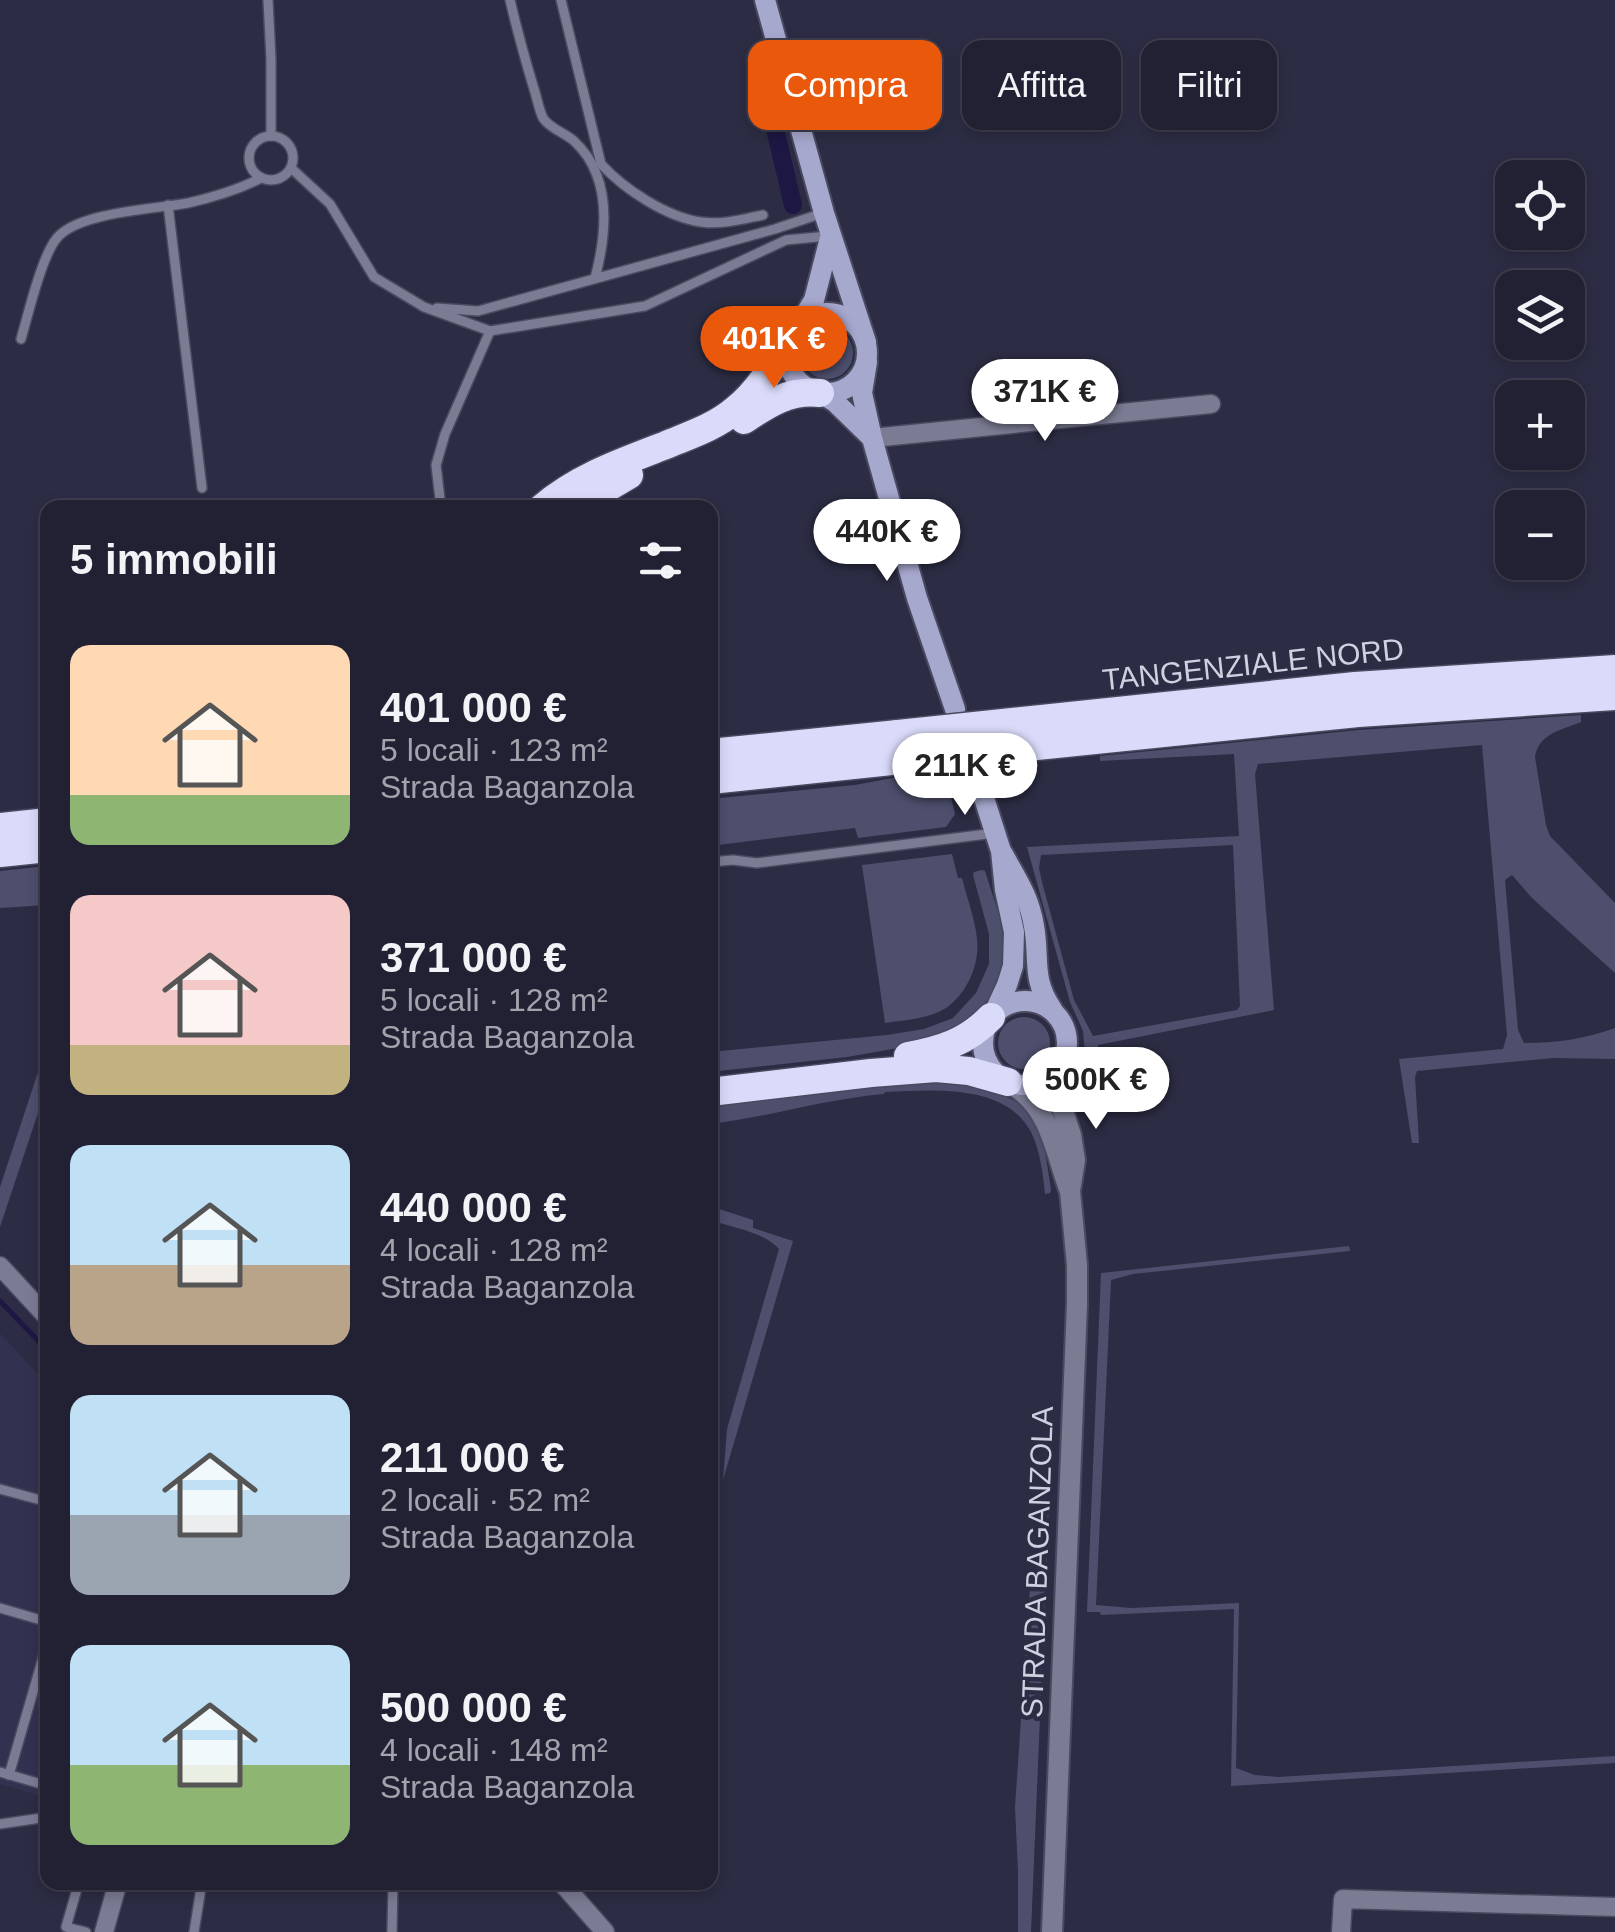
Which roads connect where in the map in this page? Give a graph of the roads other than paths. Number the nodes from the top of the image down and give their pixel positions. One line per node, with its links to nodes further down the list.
1 (268, 0): 5 (lane)
2 (510, 0): 12 (lane)
3 (561, 0): 10 (lane)
4 (764, 0): 9 (main road)
5 (271, 136): 6 (lane); 7 (lane)
6 (291, 168): 7 (lane); 13 (lane)
7 (261, 178): 8 (lane)
8 (168, 205): 16 (lane); 21 (lane)
9 (824, 212): 11 (main road); 12 (lane)
10 (763, 215)
11 (831, 236): 14 (lane); 15 (main road); 17 (main road)
12 (595, 278): 13 (lane)
13 (424, 307): 14 (lane)
14 (490, 331): 22 (lane)
15 (794, 331): 17 (main road); 18 (main road); 23 (highway)
16 (21, 339)
17 (866, 352): 18 (main road); 20 (main road)
18 (820, 393): 20 (main road); 24 (highway)
19 (1210, 404): 20 (street)
20 (872, 438): 27 (main road)
21 (202, 488)
22 (440, 500)
23 (552, 500)
24 (592, 500)
25 (1615, 669): 29 (highway, TANGENZIALE NORD, bridge)
26 (1615, 696): 29 (highway, bridge)
27 (955, 709)
28 (718, 740): 29 (highway)
29 (891, 743): 30 (highway); 31 (highway)
30 (718, 753)
31 (847, 766): 33 (highway); 34 (highway)
32 (975, 770): 37 (main road, STRADA BAGANZOLA)
33 (718, 779)
34 (718, 791)
35 (40, 823): 36 (highway)
36 (0, 827)
37 (998, 842): 40 (lane); 41 (main road, STRADA BAGANZOLA); 42 (main road, STRADA BAGANZOLA)
38 (40, 849): 39 (highway)
39 (0, 853)
40 (718, 861)
41 (1053, 1011): 42 (main road); 43 (main road, STRADA BAGANZOLA)
42 (991, 1017): 44 (highway); 45 (main road, STRADA BAGANZOLA)
43 (1062, 1062): 45 (main road); 47 (street, STRADA BAGANZOLA)
44 (718, 1079)
45 (1008, 1082): 46 (highway); 47 (street, STRADA BAGANZOLA)
46 (718, 1091)
47 (1071, 1195): 71 (street, STRADA BAGANZOLA)
48 (0, 1266): 49 (street)
49 (40, 1308)
50 (0, 1489): 51 (lane)
51 (40, 1500)
52 (0, 1608): 53 (lane)
53 (40, 1620)
54 (40, 1664): 55 (lane)
55 (4, 1774): 56 (lane)
56 (40, 1784)
57 (40, 1818): 58 (lane)
58 (0, 1824)
59 (77, 1890): 65 (lane)
60 (116, 1890): 67 (street)
61 (201, 1890): 68 (lane)
62 (393, 1890): 69 (lane)
63 (568, 1890): 70 (street)
64 (1615, 1907): 72 (street)
65 (65, 1930): 66 (lane)
66 (86, 1932)
67 (104, 1932)
68 (194, 1932)
69 (392, 1932)
70 (605, 1932)
71 (1052, 1932)
72 (1341, 1932)

